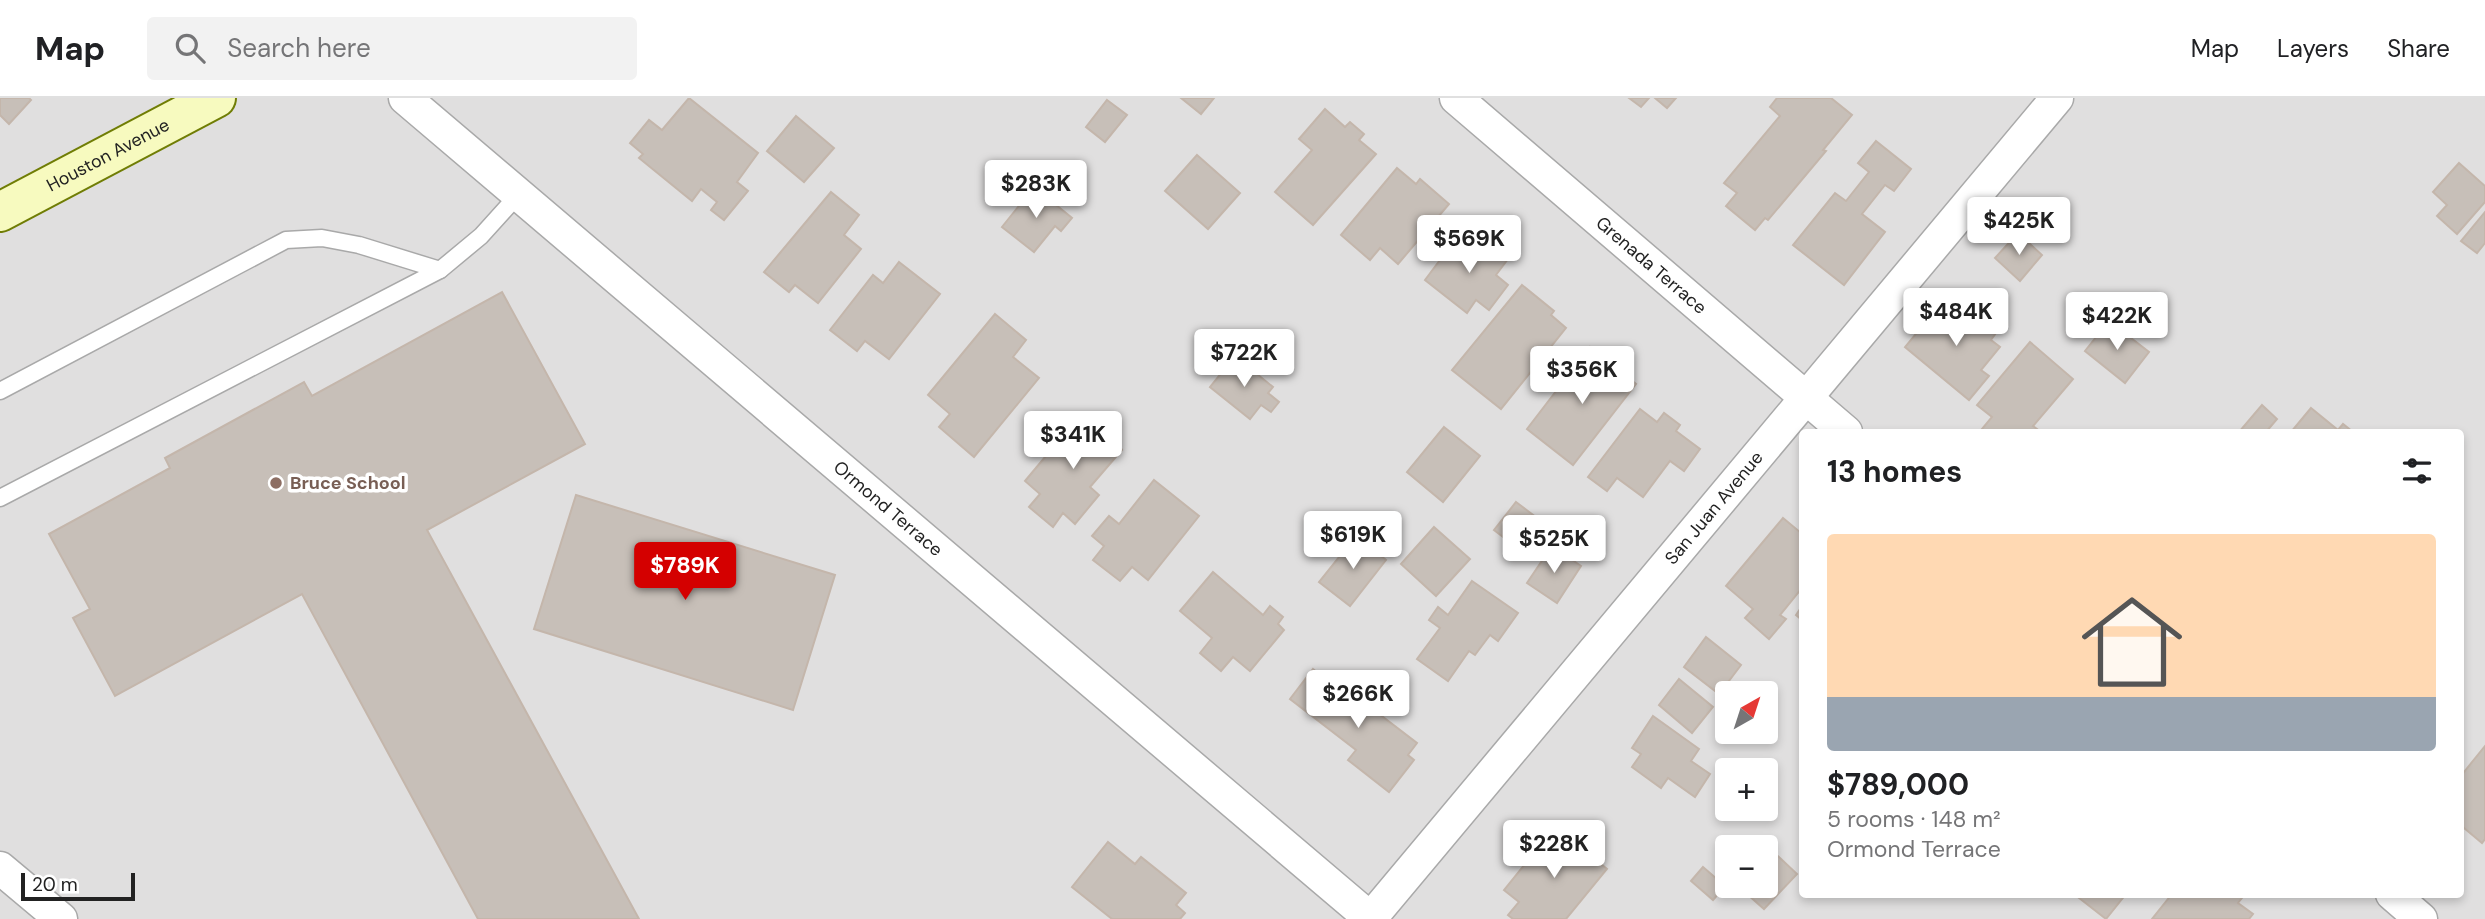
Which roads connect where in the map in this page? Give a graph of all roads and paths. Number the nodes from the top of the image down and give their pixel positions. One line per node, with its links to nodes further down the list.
1 (216, 98): 6 (street, Houston Avenue)
2 (405, 98): 5 (street, Ormond Terrace)
3 (1456, 98): 9 (street, Grenada Terrace)
4 (2057, 98): 9 (street, San Juan Avenue)
5 (519, 194): 7 (lane); 15 (street, Ormond Terrace)
6 (0, 212)
7 (440, 270): 8 (lane); 11 (lane)
8 (0, 391)
9 (1805, 399): 10 (street, Grenada Terrace); 15 (street, San Juan Avenue)
10 (1842, 429)
11 (0, 498)
12 (0, 867): 14 (street)
13 (2397, 898): 16 (street)
14 (61, 919)
15 (1371, 919)
16 (2421, 919)

